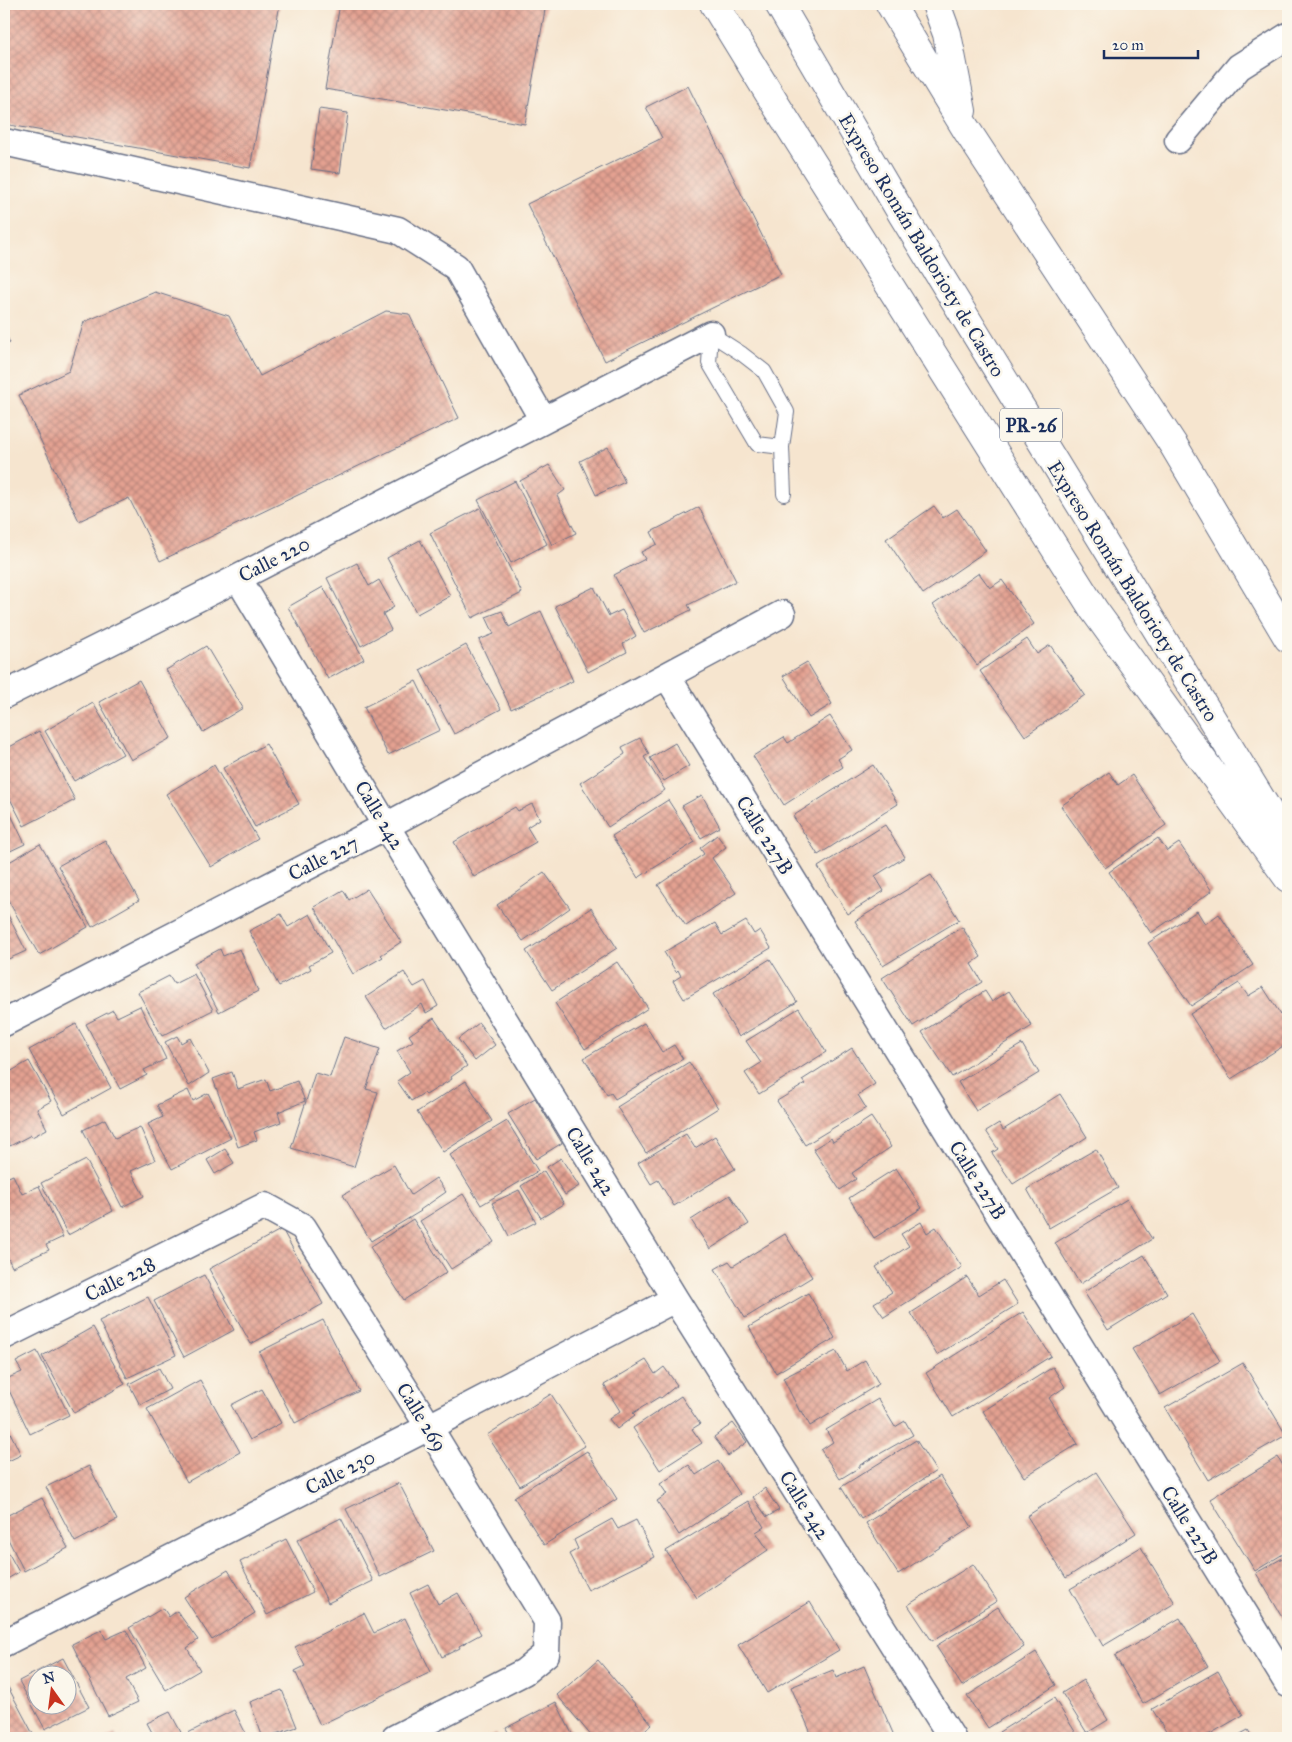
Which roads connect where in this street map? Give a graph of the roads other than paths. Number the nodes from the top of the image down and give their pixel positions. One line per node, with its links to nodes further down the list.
1 (779, 4): 19 (highway, Expreso Román Baldorioty de Castro / PR-26)
2 (890, 4): 6 (highway)
3 (936, 4): 6 (highway)
4 (716, 9): 20 (highway)
5 (1288, 36): 7 (street)
6 (966, 129): 15 (highway)
7 (1178, 140)
8 (4, 142): 10 (street)
9 (711, 334): 10 (street, Calle 220); 11 (lane); 11 (lane)
10 (543, 420): 13 (street, Calle 220)
11 (782, 447): 12 (lane)
12 (784, 494)
13 (238, 578): 17 (street, Calle 220); 18 (street, Calle 242)
14 (782, 614): 16 (street, Calle 227)
15 (1288, 638)
16 (667, 676): 18 (street, Calle 227); 27 (street, Calle 227B)
17 (4, 695)
18 (386, 826): 21 (street, Calle 227); 23 (street, Calle 242)
19 (1288, 843)
20 (1288, 878)
21 (4, 1023)
22 (236, 1221): 24 (street, Calle 228); 25 (street, Calle 269)
23 (675, 1299): 25 (street, Calle 230); 29 (street, Calle 242)
24 (4, 1336)
25 (429, 1427): 26 (street, Calle 230); 28 (street, Calle 269)
26 (4, 1643)
27 (1288, 1684)
28 (395, 1738)
29 (952, 1738)

